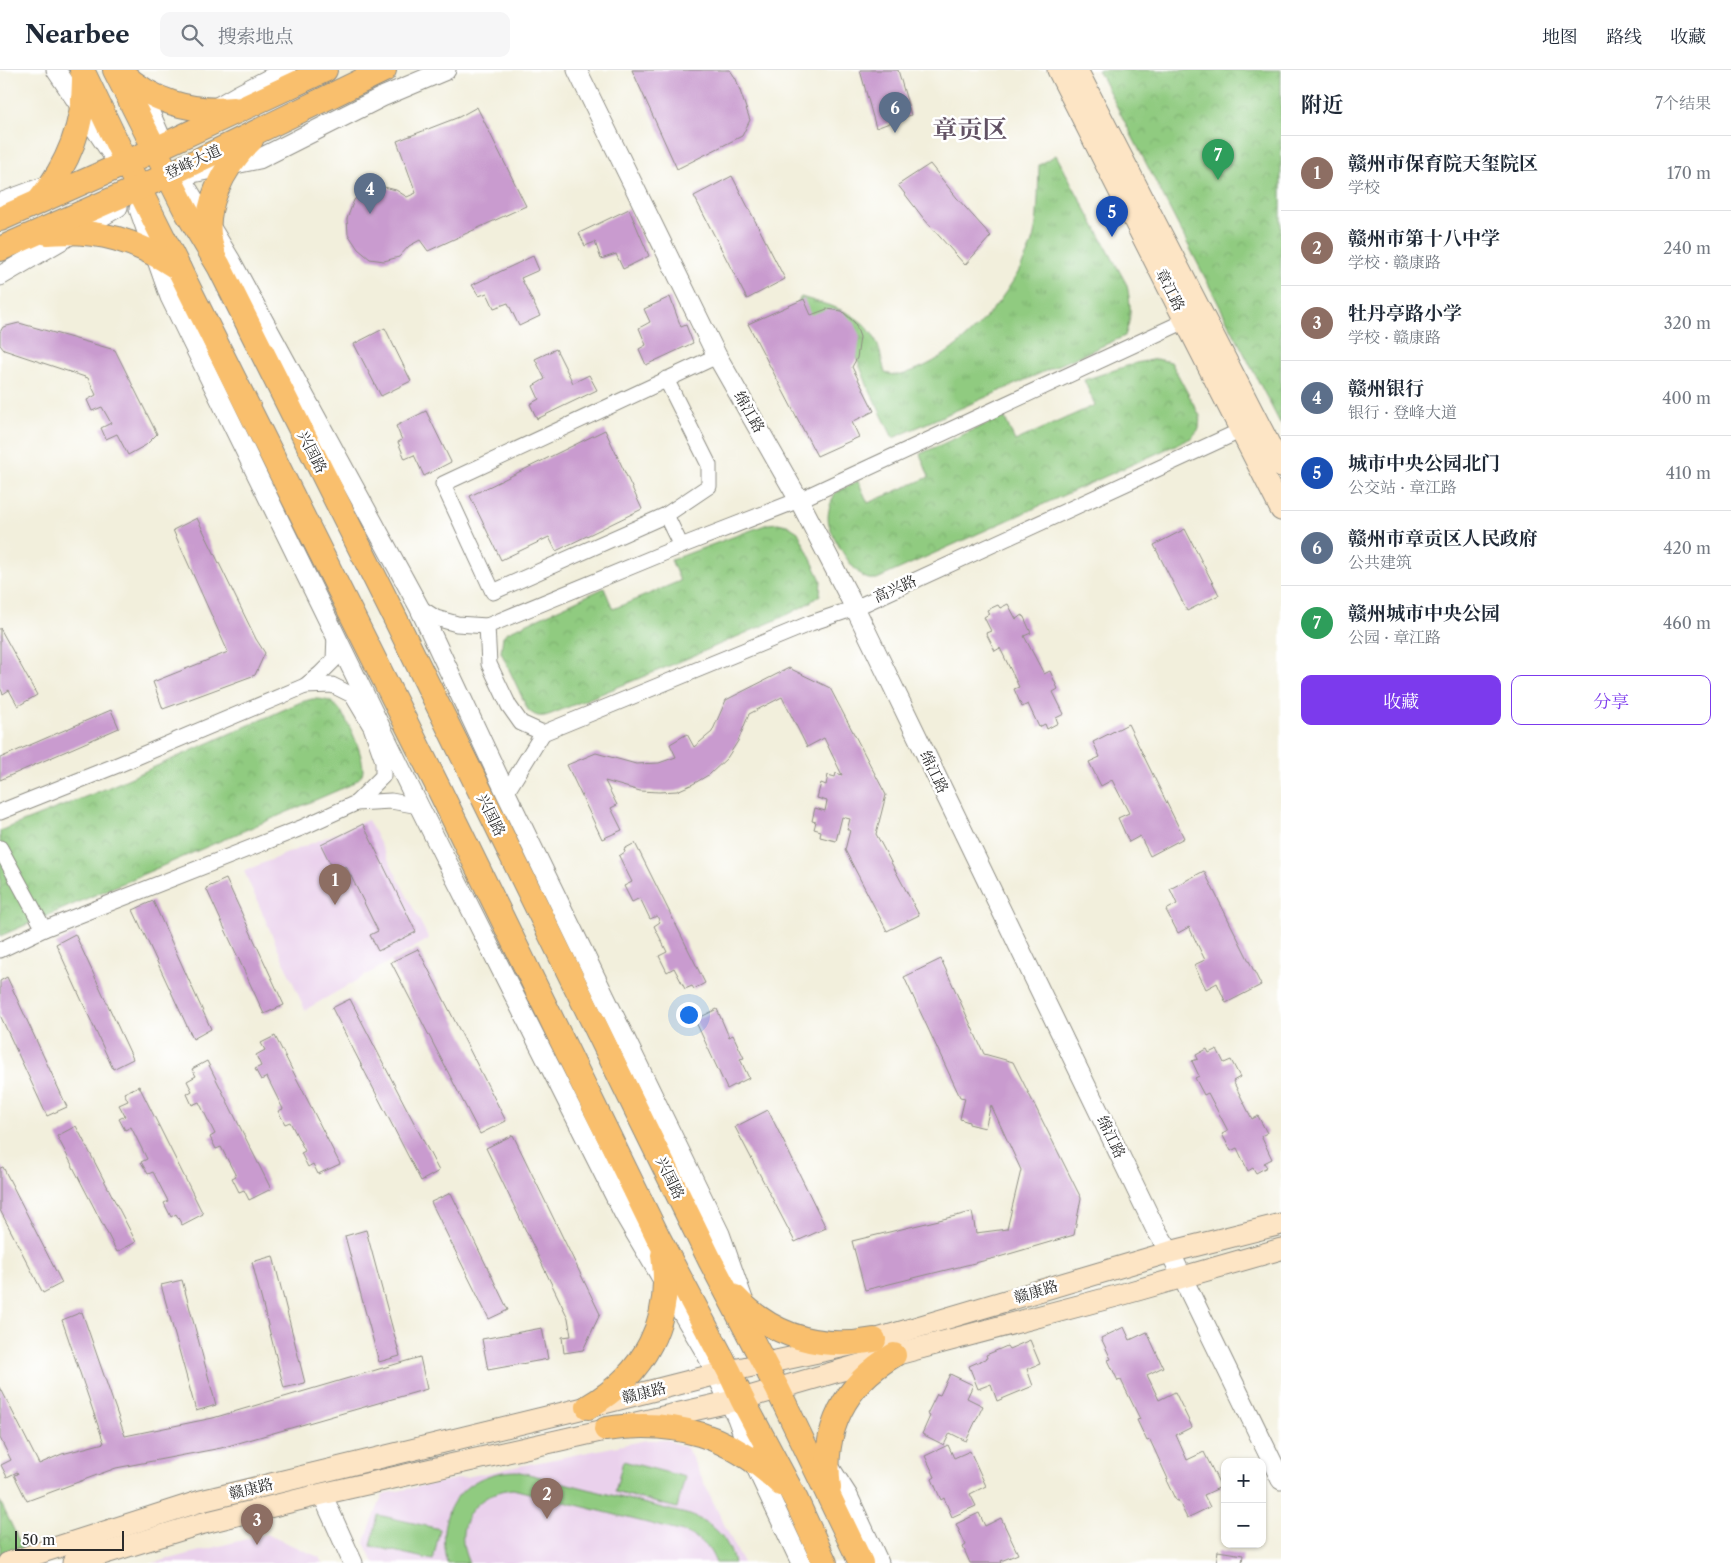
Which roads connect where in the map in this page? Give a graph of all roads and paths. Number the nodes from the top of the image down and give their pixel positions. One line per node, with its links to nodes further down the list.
1 (56, 70): 13 (street)
2 (117, 70): 11 (main road); 16 (main road, 兴国路)
3 (286, 70): 14 (street)
4 (325, 70): 12 (main road, 登峰大道)
5 (384, 70): 15 (main road, 登峰大道)
6 (446, 70): 18 (street)
7 (577, 70): 33 (street, 绵江路)
8 (1058, 70): 32 (main road, 章江路)
9 (1077, 70): 36 (main road, 章江路)
10 (83, 72): 13 (main road); 17 (main road)
11 (136, 78): 14 (main road); 16 (street)
12 (248, 106): 14 (main road); 16 (main road, 登峰大道)
13 (82, 108): 17 (street); 21 (main road)
14 (211, 110): 16 (street)
15 (268, 127): 18 (main road); 19 (main road, 登峰大道)
16 (158, 145): 17 (main road, 登峰大道); 19 (main road, 兴国路)
17 (122, 161): 20 (main road); 21 (main road, 登峰大道)
18 (230, 164): 19 (street); 24 (main road)
19 (174, 175): 20 (main road, 登峰大道); 24 (street); 29 (main road, 兴国路)
20 (137, 192): 25 (street); 26 (main road, 登峰大道); 28 (street); 30 (main road)
21 (45, 193): 22 (street); 23 (main road, 登峰大道)
22 (0, 203)
23 (0, 219)
24 (209, 226): 29 (main road); 41 (street)
25 (75, 232): 26 (main road); 28 (main road); 31 (street)
26 (28, 237): 27 (main road, 登峰大道)
27 (0, 250)
28 (155, 253): 30 (main road); 44 (street)
29 (220, 266): 58 (main road, 兴国路)
30 (180, 269): 55 (main road)
31 (0, 276)
32 (1186, 321): 35 (main road, 章江路); 37 (street)
33 (717, 356): 34 (street); 37 (street, 绵江路)
34 (666, 379): 39 (street); 39 (street)
35 (1242, 430): 38 (main road, 章江路); 42 (street, 高兴路)
36 (1281, 468)
37 (799, 500): 40 (street); 42 (street, 绵江路)
38 (1281, 510)
39 (666, 515): 40 (street)
40 (681, 546): 43 (street)
41 (420, 607): 43 (street); 47 (street)
42 (854, 608): 46 (street, 高兴路); 57 (street, 绵江路)
43 (487, 626): 46 (street)
44 (335, 634): 45 (street); 49 (street)
45 (305, 686): 48 (street); 50 (street)
46 (543, 734): 47 (street)
47 (506, 793): 61 (street)
48 (356, 803): 49 (street); 52 (street)
49 (419, 806): 60 (street)
50 (0, 812)
51 (0, 848): 52 (street)
52 (44, 929): 53 (street)
53 (0, 950)
54 (1281, 1224): 57 (main road, 赣康路)
55 (658, 1237): 60 (main road); 65 (main road)
56 (1281, 1249): 59 (main road, 赣康路)
57 (1170, 1252): 59 (street, 绵江路); 62 (main road, 赣康路)
58 (711, 1262): 61 (main road); 64 (main road, 兴国路)
59 (1182, 1277): 63 (main road, 赣康路); 72 (street, 绵江路)
60 (665, 1283): 65 (street); 68 (main road)
61 (746, 1307): 62 (main road); 64 (street)
62 (874, 1340): 64 (main road, 赣康路)
63 (894, 1355): 66 (main road, 赣康路); 71 (main road)
64 (767, 1363): 65 (main road, 赣康路); 66 (main road, 兴国路)
65 (723, 1372): 67 (main road); 68 (main road, 赣康路)
66 (780, 1389): 67 (main road, 赣康路); 71 (street); 75 (main road, 兴国路)
67 (736, 1401): 69 (main road, 赣康路); 70 (street); 74 (main road)
68 (588, 1407): 76 (main road, 赣康路)
69 (606, 1429): 70 (main road); 73 (main road, 赣康路)
70 (752, 1459): 74 (main road); 79 (street)
71 (827, 1464): 75 (main road); 82 (street)
72 (1281, 1480)
73 (322, 1494): 77 (main road, 赣康路); 78 (street)
74 (796, 1500): 80 (main road)
75 (834, 1506): 81 (main road, 兴国路)
76 (8, 1563)
77 (73, 1563)
78 (354, 1563)
79 (802, 1563)
80 (825, 1563)
81 (861, 1563)
82 (879, 1563)

